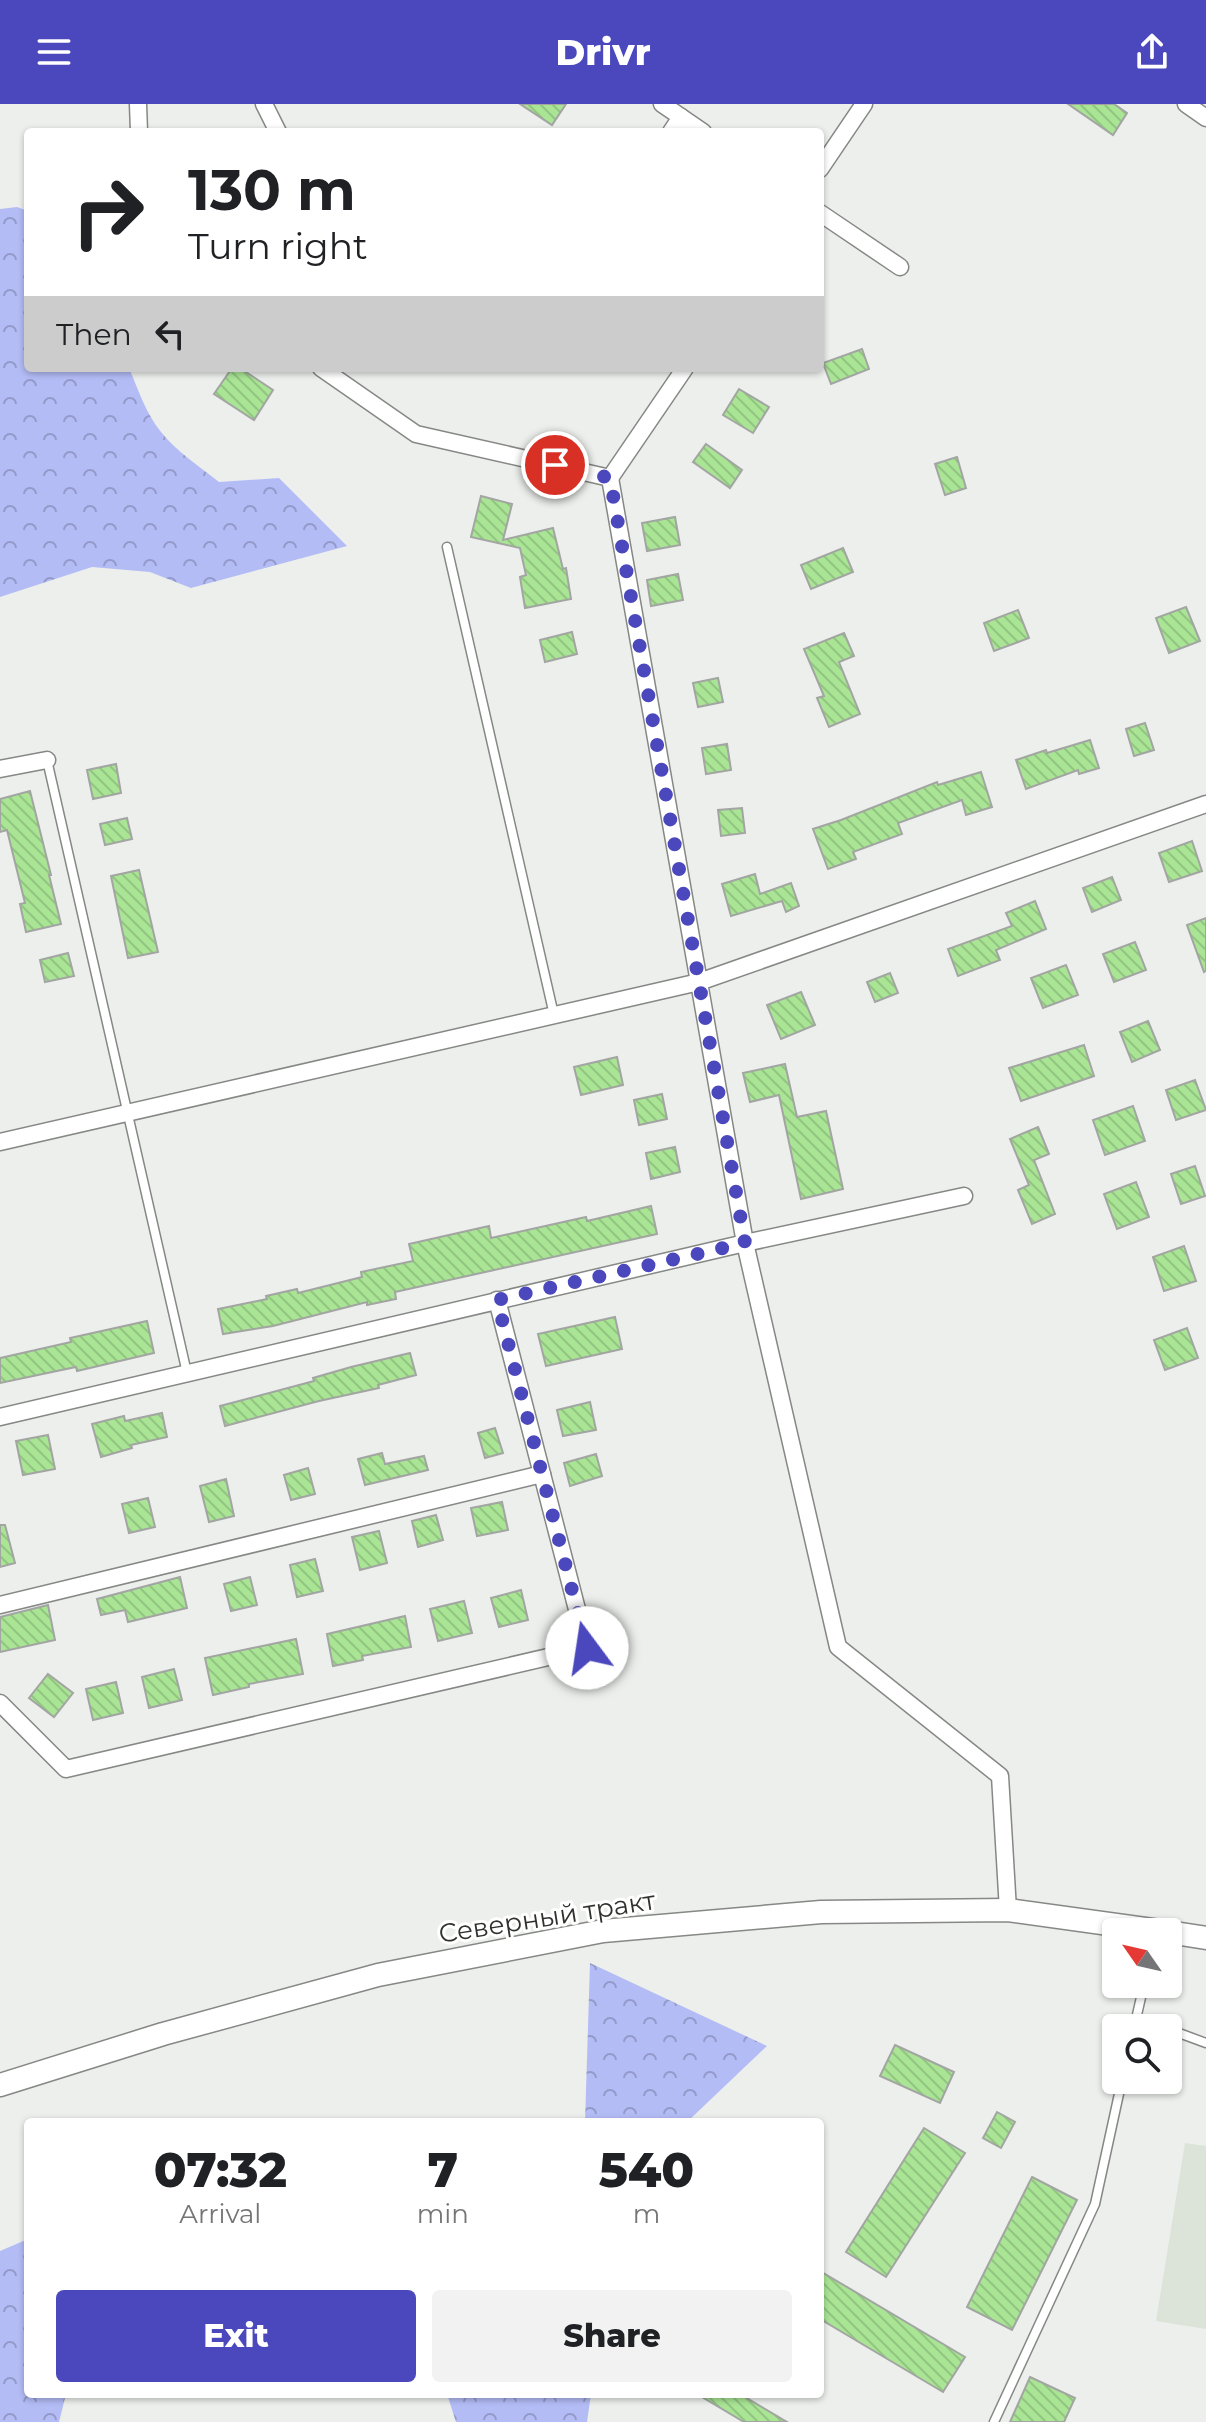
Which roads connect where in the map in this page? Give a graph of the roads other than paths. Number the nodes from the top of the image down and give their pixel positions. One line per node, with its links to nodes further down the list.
1 (138, 104): 8 (street)
2 (264, 104): 9 (street)
3 (662, 104): 6 (street)
4 (864, 104): 12 (street)
5 (1186, 104): 7 (street)
6 (681, 117): 10 (street); 11 (street)
7 (1206, 118)
8 (139, 128)
9 (276, 128)
10 (674, 128)
11 (697, 128)
12 (824, 163)
13 (824, 216): 14 (street)
14 (900, 267)
15 (327, 372): 17 (street)
16 (682, 372): 17 (street)
17 (610, 478): 22 (street)
18 (447, 547): 23 (lane)
19 (47, 760): 20 (street); 24 (lane)
20 (0, 769)
21 (1206, 804): 22 (street)
22 (699, 982): 23 (street); 27 (street)
23 (554, 1015): 24 (street)
24 (127, 1113): 25 (street); 29 (lane)
25 (0, 1142)
26 (964, 1196): 27 (street)
27 (745, 1243): 28 (street); 34 (street)
28 (497, 1300): 29 (street); 31 (street)
29 (187, 1373): 30 (street)
30 (0, 1417)
31 (542, 1474): 32 (street); 33 (street)
32 (0, 1605)
33 (0, 1703)
34 (1008, 1910): 35 (main road, Северный тракт); 40 (main road, Северный тракт)
35 (1102, 1924)
36 (1182, 1935): 37 (main road, Северный тракт)
37 (1206, 1938)
38 (1182, 2035): 39 (lane)
39 (1206, 2043)
40 (0, 2085)
41 (1119, 2094): 42 (lane)
42 (994, 2422)

